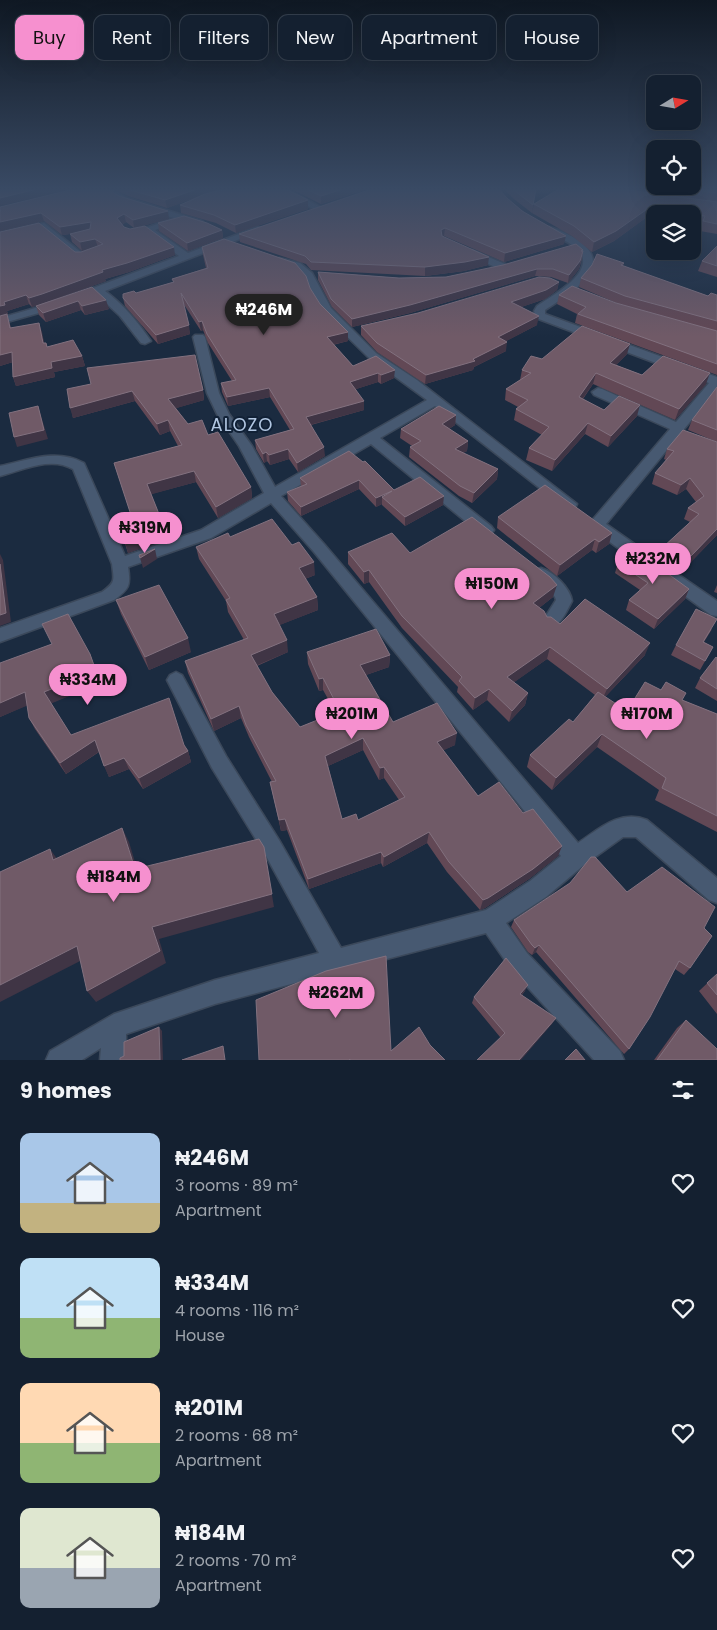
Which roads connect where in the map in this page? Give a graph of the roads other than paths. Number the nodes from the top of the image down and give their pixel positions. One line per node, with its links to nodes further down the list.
1 (69, 238): 5 (street)
2 (158, 238): 12 (street)
3 (234, 238): 6 (street)
4 (565, 238): 7 (street)
5 (61, 240): 11 (street)
6 (230, 240): 9 (street); 12 (street)
7 (578, 245): 10 (street); 21 (street)
8 (461, 248): 14 (street)
9 (244, 249)
10 (559, 250)
11 (98, 252)
12 (186, 256): 15 (street)
13 (270, 259): 18 (street)
14 (483, 272)
15 (97, 290): 16 (street); 20 (street)
16 (0, 321)
17 (366, 329): 18 (street)
18 (347, 333): 23 (street)
19 (199, 337): 28 (street)
20 (145, 342)
21 (717, 382): 24 (street)
22 (598, 392): 24 (street)
23 (434, 402): 25 (street); 29 (street)
24 (677, 430): 26 (street); 29 (street)
25 (372, 438): 28 (street); 30 (street)
26 (692, 439)
27 (0, 471): 31 (street)
28 (273, 496): 31 (street); 37 (street)
29 (589, 519): 33 (street)
30 (498, 540)
31 (120, 564): 35 (street)
32 (528, 564): 34 (street)
33 (717, 610)
34 (550, 622)
35 (0, 635)
36 (176, 680): 40 (street)
37 (576, 857): 38 (street); 39 (street)
38 (717, 892)
39 (491, 920): 40 (street); 44 (street)
40 (335, 960): 41 (street)
41 (114, 1026): 42 (street); 43 (street)
42 (60, 1060)
43 (113, 1060)
44 (611, 1060)

